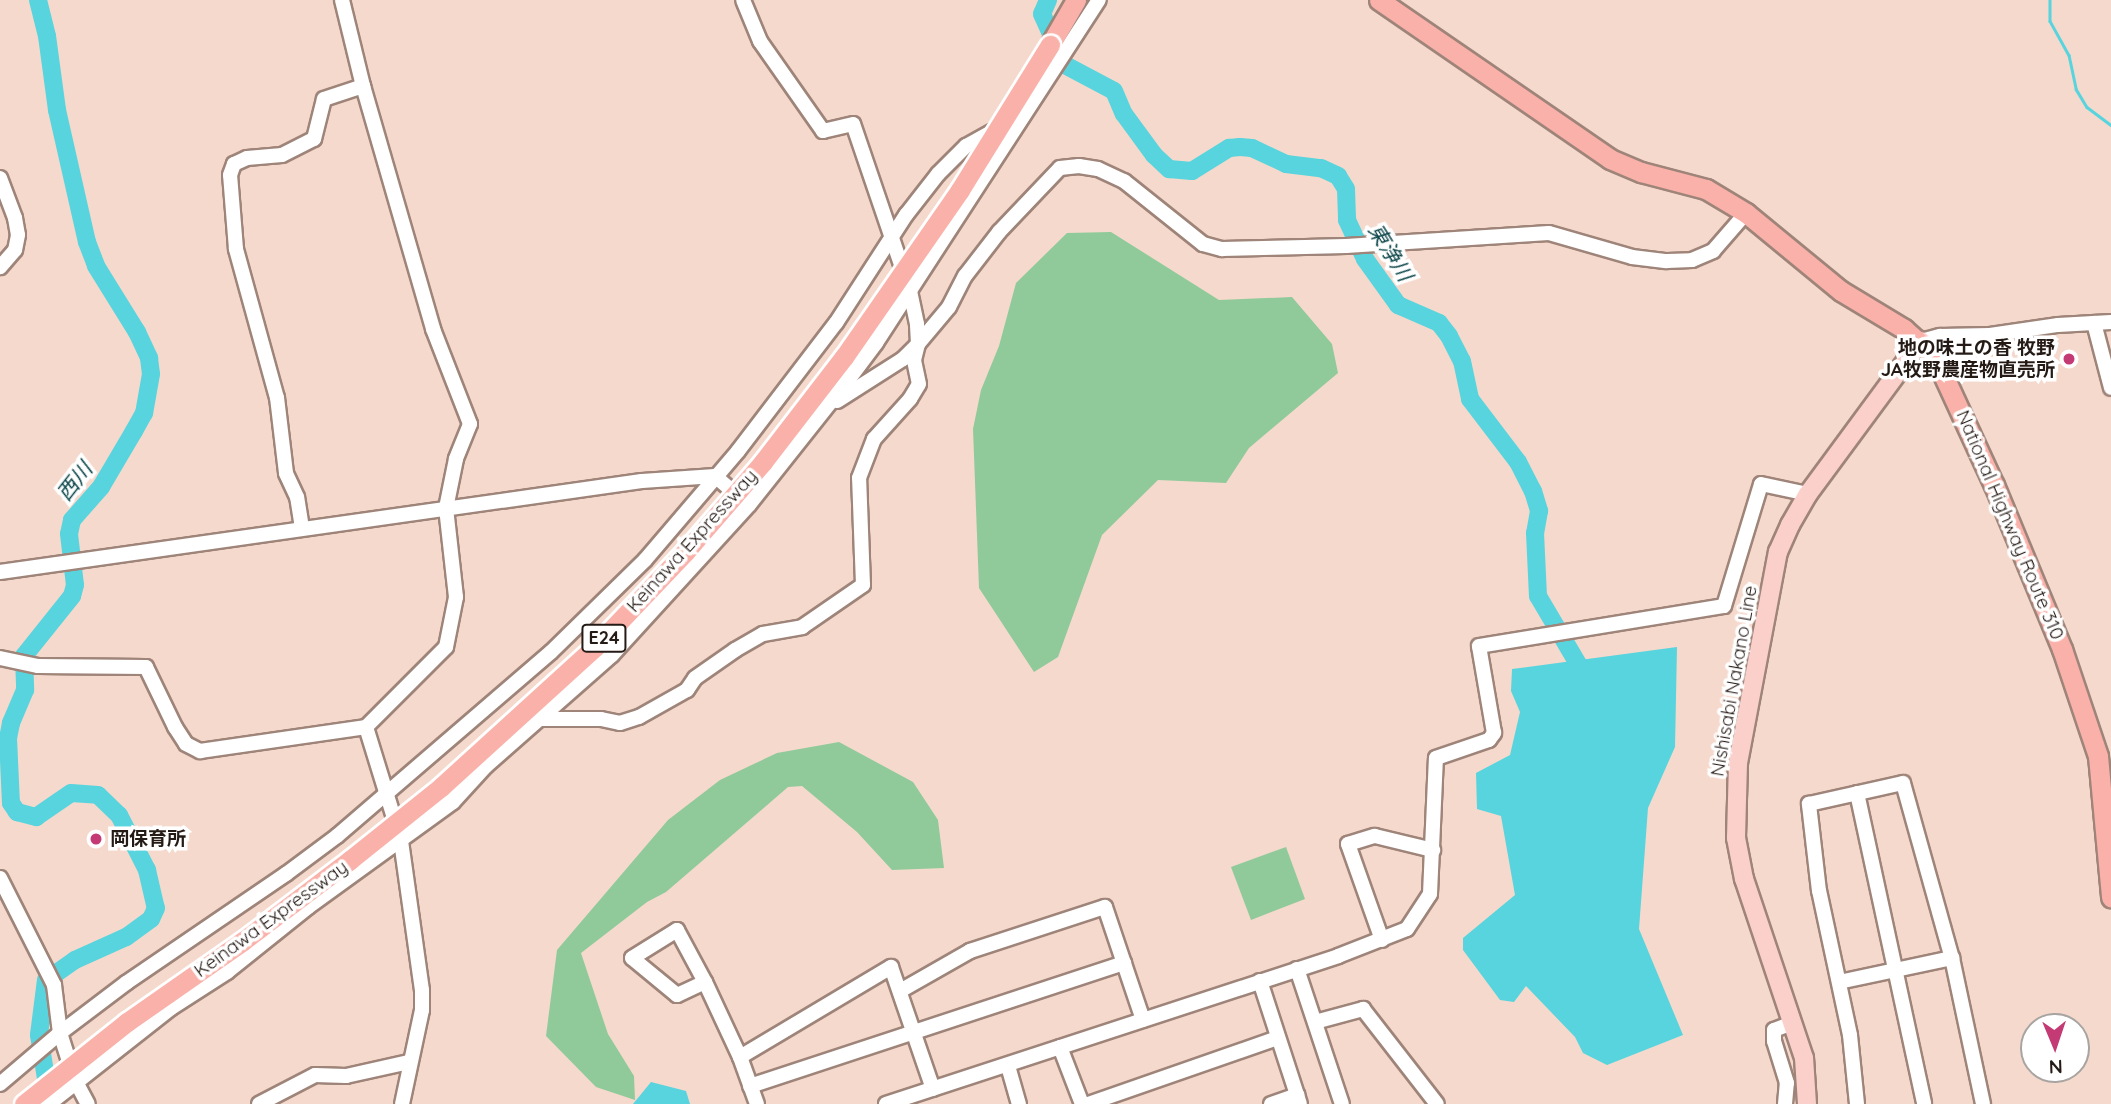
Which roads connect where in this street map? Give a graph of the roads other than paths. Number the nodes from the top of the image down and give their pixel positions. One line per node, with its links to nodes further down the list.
1 (342, 0): 8 (street)
2 (743, 0): 12 (street)
3 (1067, 0): 7 (highway)
4 (1076, 0): 7 (highway, Keinawa Expressway / E24)
5 (1099, 0): 9 (street)
6 (1379, 0): 11 (highway, National Highway Route 310)
7 (1049, 45): 62 (highway, Keinawa Expressway / E24, bridge)
8 (363, 86): 25 (street); 26 (street)
9 (1017, 124): 12 (street); 14 (street)
10 (0, 178): 13 (street)
11 (1746, 213): 17 (highway, National Highway Route 310); 18 (street)
12 (893, 239): 14 (street); 19 (street)
13 (0, 267)
14 (910, 291): 18 (street); 21 (street)
15 (2111, 322): 16 (street)
16 (2094, 323): 17 (street); 20 (street)
17 (1921, 341): 23 (main road, Nishisabi Nakano Line); 36 (highway, National Highway Route 310)
18 (918, 344): 21 (street); 29 (street)
19 (794, 377): 21 (street); 22 (street)
20 (2111, 387)
21 (827, 407): 24 (street)
22 (715, 476): 24 (street); 25 (street); 32 (street)
23 (1808, 494): 34 (street); 48 (main road, Nishisabi Nakano Line)
24 (749, 505): 29 (street)
25 (446, 508): 26 (street); 30 (street)
26 (302, 528): 27 (street)
27 (0, 572)
28 (0, 658): 30 (street)
29 (540, 719): 33 (street)
30 (366, 727): 32 (street)
31 (1857, 793): 38 (street); 41 (street); 44 (street)
32 (388, 794): 33 (street); 50 (street)
33 (401, 841): 54 (street); 56 (street)
34 (1433, 850): 37 (street); 37 (street)
35 (0, 878): 50 (street)
36 (2111, 897)
37 (1382, 940): 40 (street)
38 (1952, 958): 41 (street); 78 (street)
39 (1124, 963): 45 (street); 46 (street); 49 (street)
40 (1297, 969): 42 (street); 47 (street)
41 (1895, 971): 44 (street); 77 (street)
42 (1260, 981): 46 (street); 51 (street)
43 (705, 982): 43 (street); 53 (street)
44 (1839, 982): 76 (street)
45 (900, 991): 49 (street); 53 (street)
46 (1143, 1020): 52 (street)
47 (1315, 1022): 72 (street); 73 (street)
48 (1792, 1023): 74 (street); 75 (main road, Nishisabi Nakano Line)
49 (914, 1031): 58 (street); 59 (street)
50 (60, 1033): 56 (street); 57 (street)
51 (1278, 1038): 60 (street); 70 (street)
52 (1060, 1047): 55 (street); 69 (street)
53 (740, 1057): 58 (street)
54 (409, 1062): 64 (street); 65 (street)
55 (1008, 1066): 59 (street); 68 (street)
56 (75, 1080): 61 (street); 63 (street)
57 (0, 1084)
58 (751, 1086): 66 (street)
59 (933, 1089): 67 (street)
60 (1299, 1100): 71 (street)
61 (52, 1101)
62 (24, 1104)
63 (88, 1104)
64 (259, 1104)
65 (402, 1104)
66 (757, 1104)
67 (887, 1104)
68 (1019, 1104)
69 (1082, 1104)
70 (1088, 1104)
71 (1271, 1104)
72 (1342, 1104)
73 (1437, 1104)
74 (1785, 1104)
75 (1807, 1104)
76 (1857, 1104)
77 (1924, 1104)
78 (1983, 1104)

